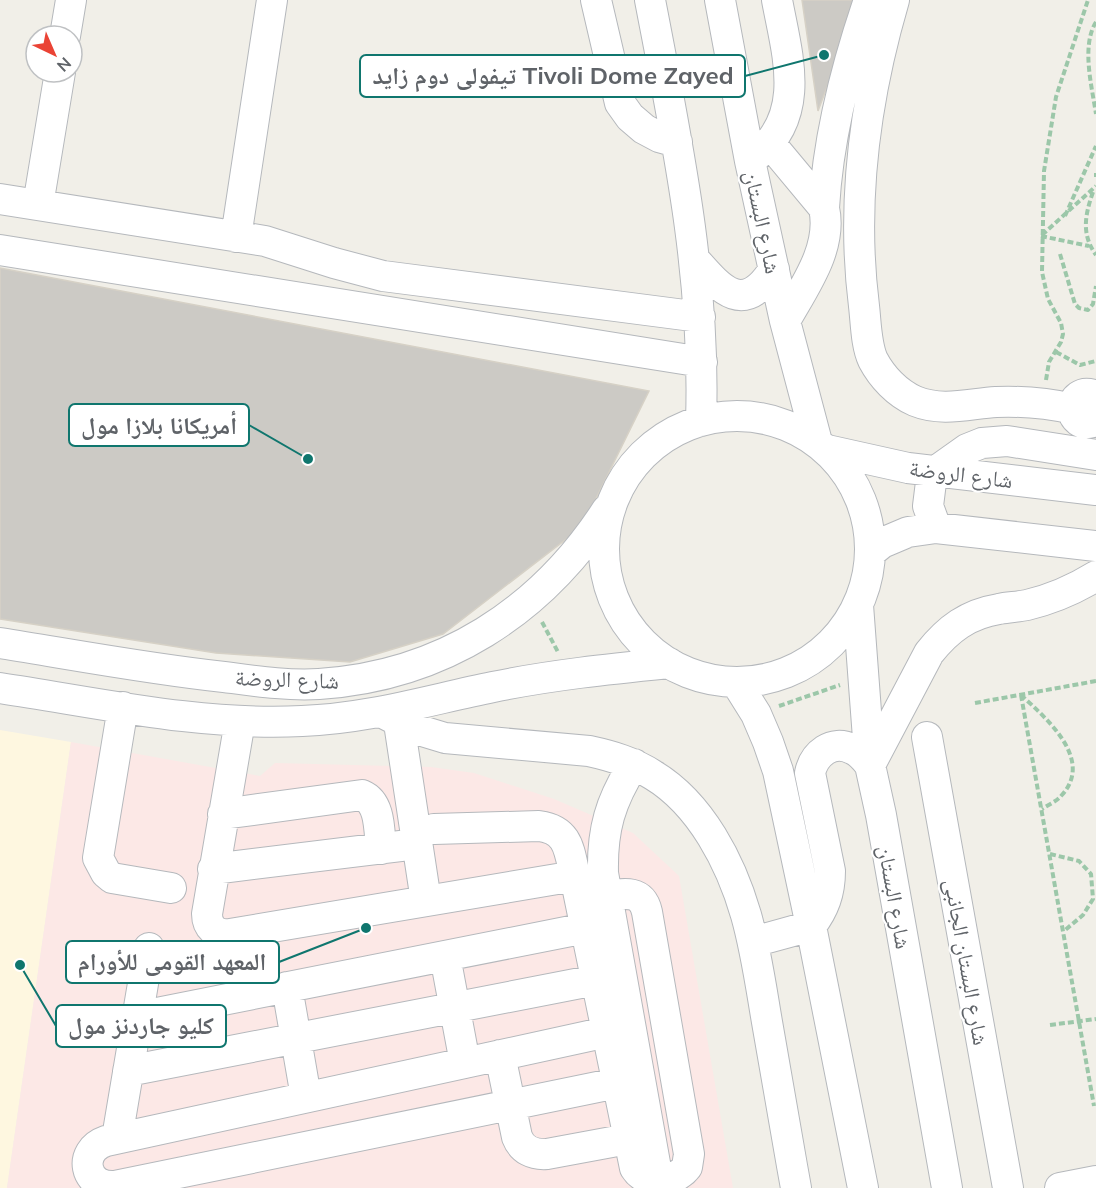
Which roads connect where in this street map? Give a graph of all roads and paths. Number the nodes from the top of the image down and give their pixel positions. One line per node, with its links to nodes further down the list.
1 (71, 0): 11 (street)
2 (272, 0): 23 (street)
3 (596, 0): 14 (street)
4 (650, 0): 14 (street)
5 (720, 0): 16 (street, شارع البستان)
6 (777, 0): 16 (street)
7 (868, 0): 20 (street)
8 (894, 0): 35 (street)
9 (1088, 0): 22 (path)
10 (1096, 22): 13 (path)
11 (67, 24)
12 (58, 84): 19 (street)
13 (1096, 114)
14 (677, 142): 28 (street)
15 (1096, 146): 21 (path)
16 (760, 151): 20 (street); 29 (street, شارع البستان)
17 (1095, 187): 21 (path); 24 (path)
18 (0, 199): 19 (street)
19 (38, 205): 23 (street)
20 (824, 208): 32 (street)
21 (1065, 216): 22 (path)
22 (1041, 236): 24 (path); 33 (path)
23 (236, 237): 31 (street)
24 (1090, 246): 27 (path)
25 (0, 250): 34 (street)
26 (1060, 254): 30 (path)
27 (1096, 255)
28 (695, 260): 29 (street); 31 (street)
29 (774, 269): 32 (street, شارع البستان)
30 (1096, 286)
31 (700, 317): 34 (street)
32 (785, 321): 37 (street, شارع البستان)
33 (1096, 361)
34 (702, 362): 36 (street)
35 (1085, 410): 38 (street)
36 (701, 421): 37 (street); 41 (street)
37 (822, 446): 39 (street, شارع الروضة); 44 (street)
38 (1089, 451): 39 (street)
39 (936, 471): 40 (street, شارع الروضة); 42 (street)
40 (1096, 490)
41 (615, 497): 46 (street, شارع الروضة); 49 (street)
42 (936, 528): 43 (street); 44 (street)
43 (1096, 546)
44 (871, 552): 47 (street)
45 (1096, 576): 63 (street)
46 (530, 600): 48 (street, شارع الروضة); 50 (path)
47 (858, 605): 51 (street, شارع البستان); 53 (street)
48 (0, 643)
49 (669, 663): 50 (street, شارع الروضة); 53 (street)
50 (570, 674): 59 (street, شارع الروضة)
51 (864, 677): 58 (path); 63 (street, شارع البستان)
52 (1096, 681): 55 (path)
53 (736, 682): 58 (street)
54 (0, 688): 57 (street, شارع الروضة)
55 (1021, 695): 56 (path); 64 (path); 64 (path)
56 (975, 703)
57 (123, 707): 60 (street, شارع الروضة); 71 (street)
58 (756, 714): 74 (street)
59 (390, 717): 60 (street, شارع الروضة); 62 (street); 66 (street)
60 (240, 722): 65 (street)
61 (927, 737): 103 (street, شارع البستان الجانبى)
62 (633, 764): 72 (street); 77 (street)
63 (870, 765): 74 (street); 102 (street, شارع البستان)
64 (1042, 809): 68 (path)
65 (223, 814): 67 (street); 69 (street)
66 (426, 837): 67 (street); 70 (street); 73 (street)
67 (381, 849): 69 (street)
68 (1050, 854): 76 (path); 76 (path)
69 (213, 869): 73 (street)
70 (575, 876): 73 (street); 75 (street)
71 (171, 888)
72 (606, 896): 80 (street); 98 (street)
73 (426, 901)
74 (811, 926): 77 (street); 101 (street)
75 (586, 928): 79 (street); 80 (street)
76 (1063, 932): 86 (path)
77 (753, 942): 100 (street)
78 (149, 948): 83 (street)
79 (445, 956): 81 (street); 82 (street)
80 (609, 979): 82 (street); 85 (street)
81 (288, 987): 83 (street); 88 (street)
82 (455, 1008): 88 (street); 90 (street)
83 (137, 1017): 91 (street)
84 (1096, 1019): 86 (path)
85 (612, 1020): 89 (street); 92 (street); 98 (street)
86 (1079, 1021): 87 (path); 95 (path)
87 (1050, 1025)
88 (296, 1038): 91 (street); 93 (street)
89 (500, 1055): 90 (street); 94 (street)
90 (465, 1063): 93 (street)
91 (128, 1071): 96 (street)
92 (616, 1083): 94 (street); 97 (street)
93 (306, 1097): 96 (street)
94 (510, 1105): 96 (street); 97 (street)
95 (1094, 1106)
96 (117, 1138)
97 (628, 1139): 98 (street)
98 (658, 1180)
99 (1096, 1181): 104 (street)
100 (796, 1188)
101 (863, 1188)
102 (946, 1188)
103 (1008, 1188)
104 (1060, 1188)

